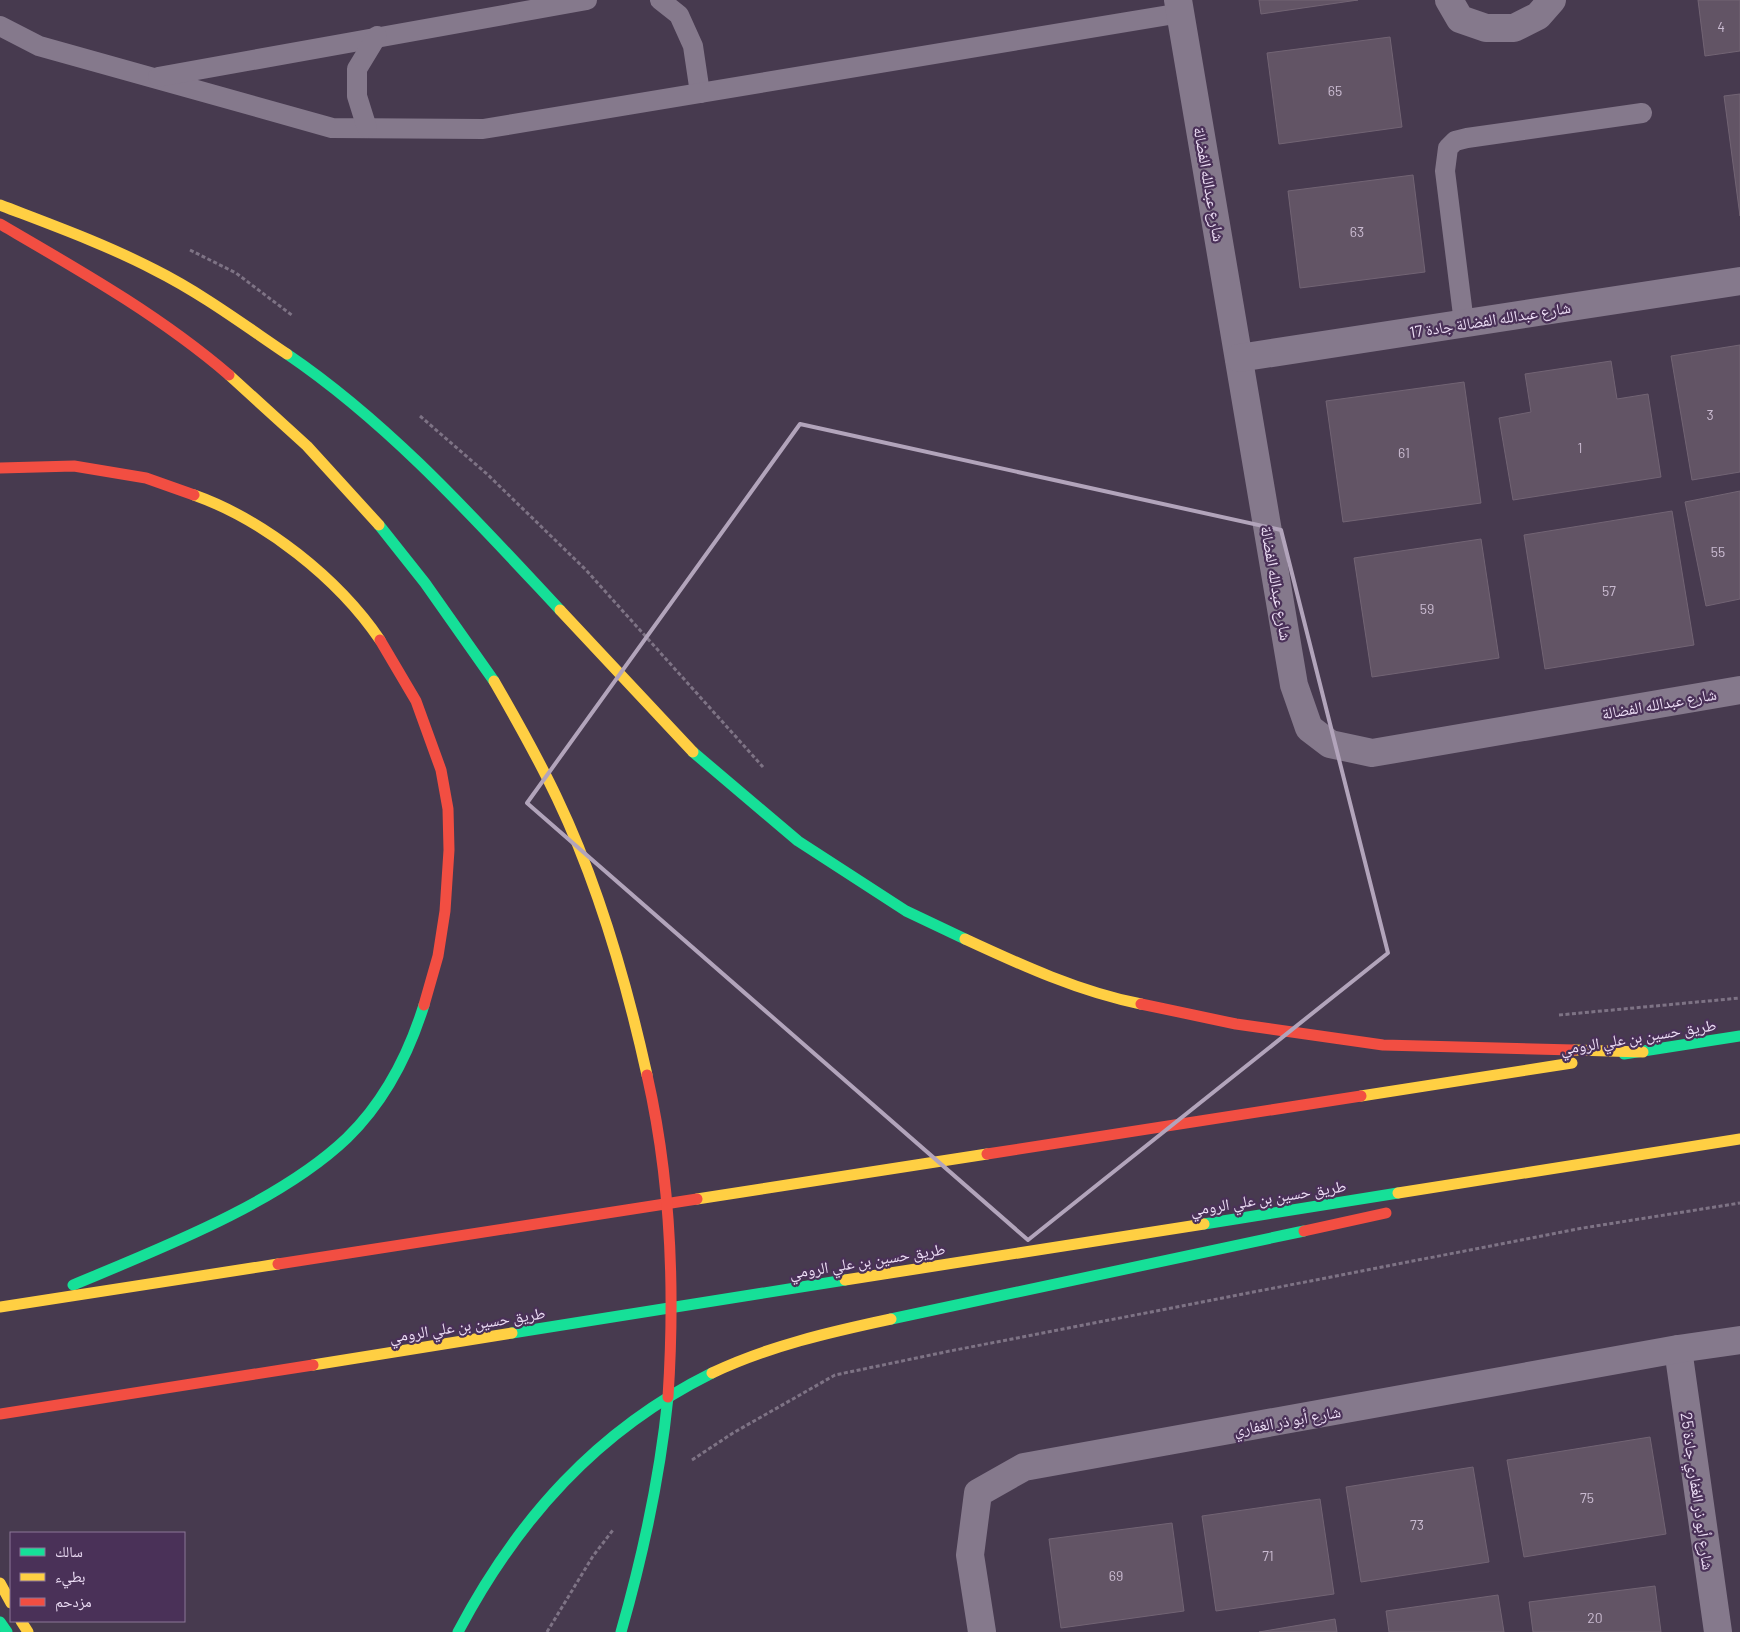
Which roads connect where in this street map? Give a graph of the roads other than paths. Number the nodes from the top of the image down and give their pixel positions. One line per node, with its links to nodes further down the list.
1 (586, 0): 7 (lane)
2 (660, 0): 9 (lane)
3 (1449, 0): 4 (street)
4 (1552, 0)
5 (1180, 7): 9 (lane); 16 (street, شارع عبدالله الفضالة)
6 (0, 26): 8 (lane)
7 (377, 36): 8 (lane); 11 (lane)
8 (154, 78): 11 (lane)
9 (700, 94): 11 (lane)
10 (1642, 114): 15 (lane)
11 (367, 128)
12 (0, 205): 20 (highway)
13 (0, 224): 35 (highway, bridge)
14 (1740, 281): 15 (street, شارع عبدالله الفضالة جادة 17)
15 (1464, 323): 16 (street, شارع عبدالله الفضالة جادة 17)
16 (1240, 358): 18 (street, شارع عبدالله الفضالة)
17 (0, 468): 25 (highway)
18 (1740, 690)
19 (1740, 1036): 20 (highway, طريق حسين بن علي الرومي)
20 (1643, 1052): 25 (highway, طريق حسين بن علي الرومي)
21 (1740, 1139): 22 (highway, طريق حسين بن علي الرومي)
22 (1697, 1146): 23 (highway); 29 (highway, طريق حسين بن علي الرومي)
23 (1482, 1192)
24 (1394, 1211): 34 (highway)
25 (31, 1302): 26 (highway, طريق حسين بن علي الرومي)
26 (0, 1307)
27 (1740, 1340): 28 (street, شارع أبو ذر الغفاري)
28 (1678, 1349): 36 (street, شارع أبو ذر الغفاري); 37 (street, شارع أبو ذر الغفاري جادة 25)
29 (0, 1414)
30 (0, 1583): 31 (highway)
31 (10, 1601)
32 (0, 1622): 33 (highway)
33 (7, 1632)
34 (458, 1632)
35 (621, 1632)
36 (982, 1632)
37 (1718, 1632)

